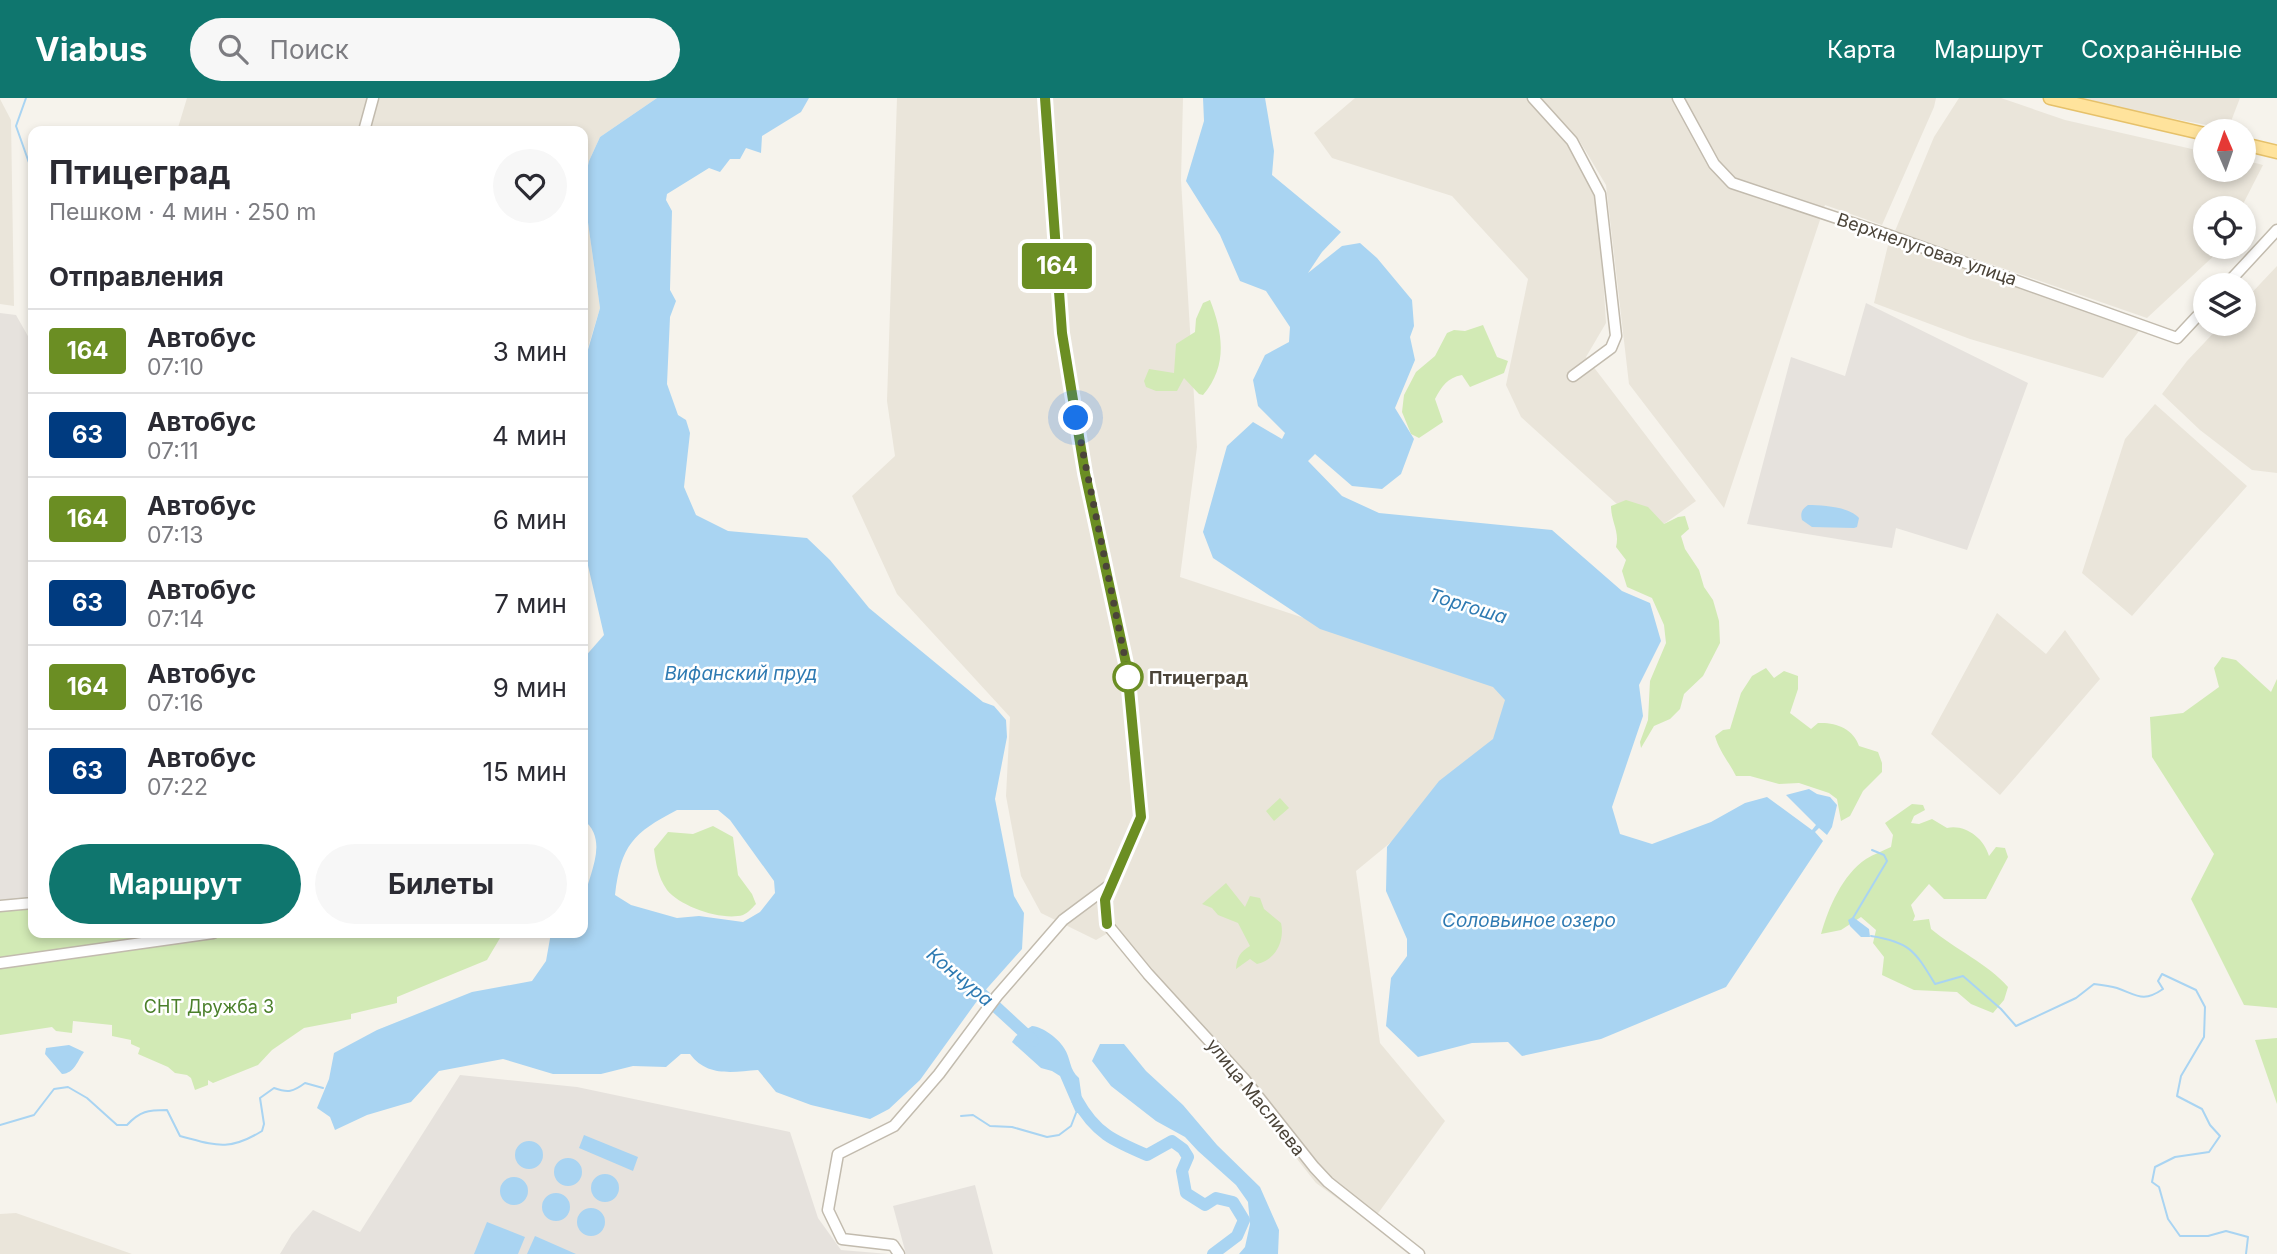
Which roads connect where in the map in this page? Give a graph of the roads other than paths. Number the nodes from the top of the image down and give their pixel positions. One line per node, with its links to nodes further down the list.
1 (373, 98): 6 (street)
2 (1045, 98): 14 (street)
3 (1533, 98): 13 (street)
4 (1678, 98): 12 (street, Верхнелуговая улица)
5 (2050, 98): 7 (main road)
6 (365, 126)
7 (2193, 131)
8 (2256, 147): 9 (main road)
9 (2277, 152)
10 (2277, 230): 11 (street)
11 (2237, 273)
12 (2193, 321)
13 (1573, 376)
14 (1113, 883): 19 (street); 20 (street, улица Маслиева)
15 (28, 903): 16 (street)
16 (0, 906)
17 (178, 938): 18 (street)
18 (0, 963)
19 (899, 1254)
20 (1419, 1254)

